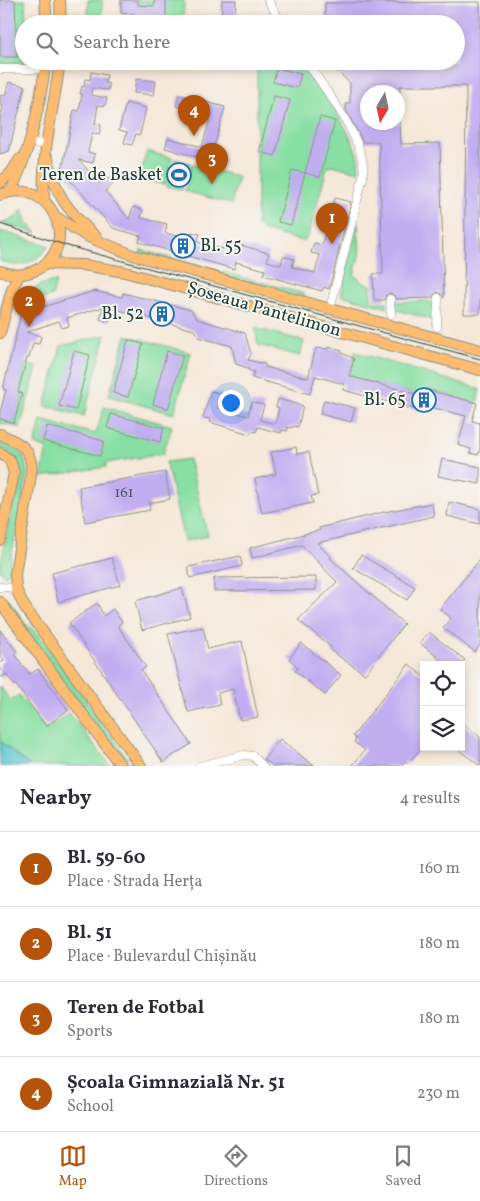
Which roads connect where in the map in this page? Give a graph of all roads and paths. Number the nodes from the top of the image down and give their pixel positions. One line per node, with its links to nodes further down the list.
1 (45, 0): 4 (main road)
2 (60, 0): 5 (main road)
3 (268, 0): 6 (street)
4 (46, 15)
5 (61, 15)
6 (277, 15)
7 (15, 68): 8 (street)
8 (0, 69)
9 (44, 70): 12 (main road)
10 (58, 70): 13 (main road)
11 (312, 70): 25 (street)
12 (29, 141): 13 (street); 14 (main road); 15 (main road)
13 (45, 145): 17 (main road); 19 (main road)
14 (0, 183)
15 (11, 191): 16 (main road); 17 (main road)
16 (0, 194)
17 (44, 201): 18 (main road)
18 (56, 217): 19 (main road, Șoseaua Pantelimon); 20 (main road)
19 (104, 244): 25 (main road, Șoseaua Pantelimon)
20 (45, 264): 22 (main road); 30 (main road, Șoseaua Pantelimon)
21 (0, 271): 22 (main road)
22 (20, 274): 28 (main road)
23 (438, 298): 27 (street)
24 (390, 300): 26 (street)
25 (330, 309): 29 (main road, Șoseaua Pantelimon)
26 (391, 314)
27 (438, 327)
28 (0, 333)
29 (480, 350)
30 (480, 370)
31 (0, 434): 35 (main road)
32 (0, 453): 33 (main road)
33 (0, 540)
34 (0, 587): 35 (street)
35 (16, 588): 38 (main road)
36 (1, 604): 37 (main road)
37 (121, 766)
38 (141, 766)
39 (200, 766): 40 (street)
40 (263, 766)

